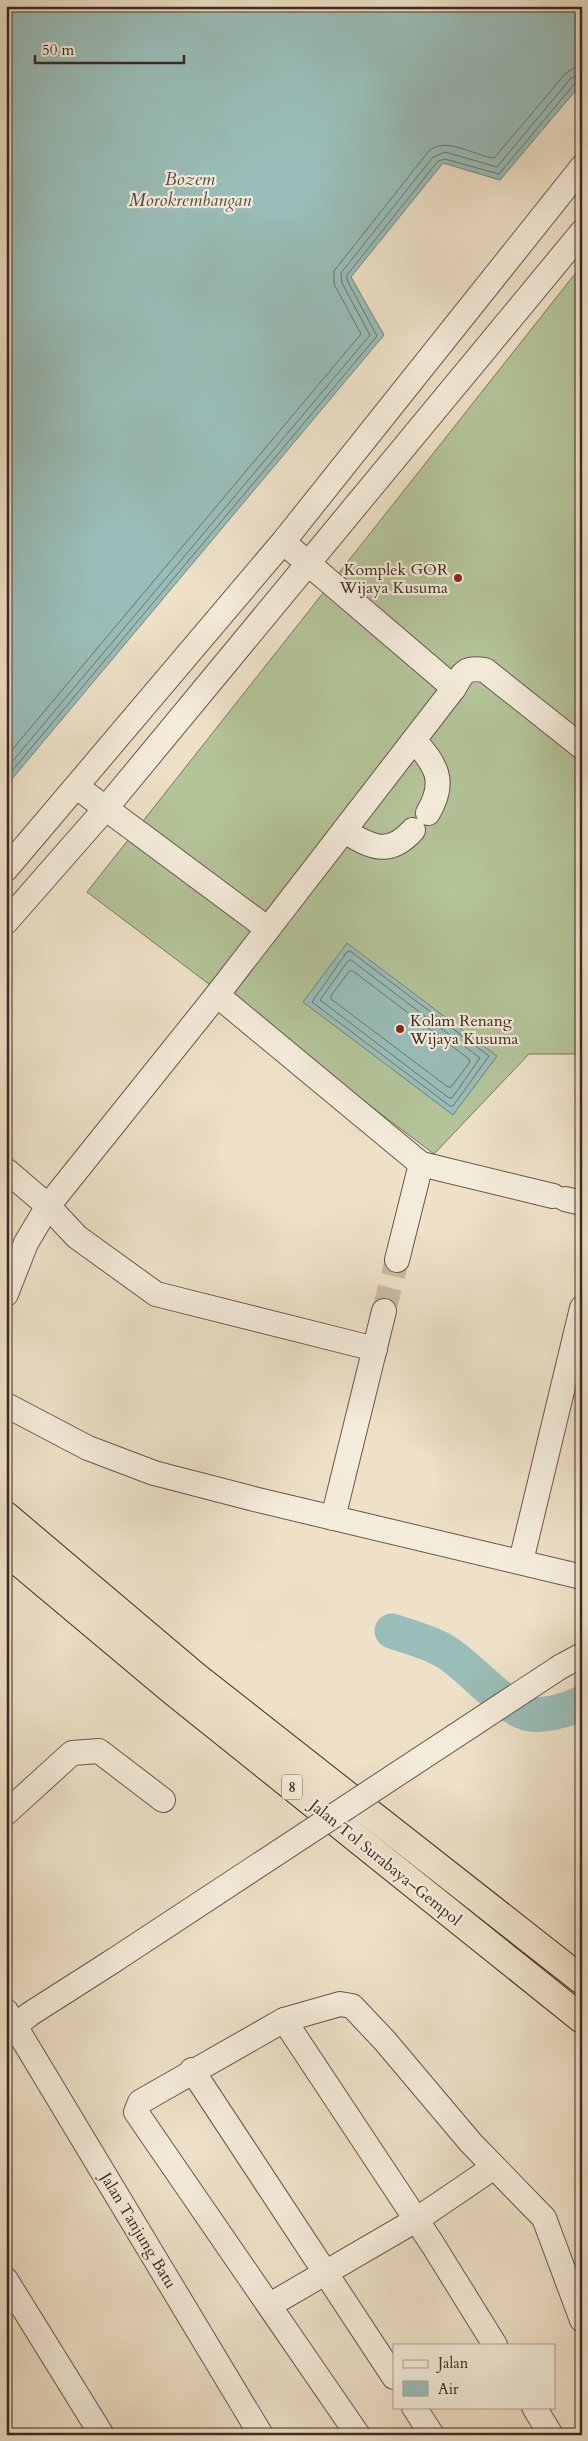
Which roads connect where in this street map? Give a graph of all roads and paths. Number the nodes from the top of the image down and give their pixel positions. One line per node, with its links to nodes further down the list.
1 (582, 167): 3 (lane)
2 (582, 232): 4 (lane)
3 (282, 542): 4 (lane); 5 (lane)
4 (308, 563): 6 (lane); 7 (lane)
5 (201, 639): 6 (lane); 10 (lane)
6 (228, 661): 11 (lane)
7 (454, 688): 8 (lane); 9 (lane)
8 (414, 740): 12 (lane); 12 (lane)
9 (582, 746)
10 (77, 787): 11 (lane); 13 (lane)
11 (106, 808): 14 (lane); 15 (lane)
12 (344, 831): 15 (lane)
13 (6, 869)
14 (6, 922)
15 (268, 929): 16 (lane)
16 (217, 995): 17 (lane); 20 (lane)
17 (421, 1164): 19 (lane); 21 (lane)
18 (6, 1170): 20 (lane)
19 (567, 1200)
20 (48, 1206): 22 (lane); 25 (lane)
21 (398, 1260)
22 (6, 1294)
23 (582, 1308): 30 (lane)
24 (384, 1311): 25 (lane)
25 (375, 1349): 28 (lane)
26 (6, 1405): 28 (lane)
27 (6, 1516): 35 (highway, Jalan Tol Surabaya–Gempol / 8)
28 (333, 1518): 30 (lane)
29 (6, 1551): 36 (highway, Jalan Tol Surabaya–Gempol / 8)
30 (521, 1561): 31 (lane)
31 (582, 1577)
32 (582, 1655): 38 (lane, bridge)
33 (163, 1800): 34 (lane)
34 (6, 1813)
35 (582, 1980)
36 (582, 2019)
37 (284, 2020): 39 (lane); 40 (lane); 41 (lane)
38 (9, 2023): 51 (lane, Jalan Tanjung Batu)
39 (192, 2070): 42 (lane); 44 (lane)
40 (494, 2167): 41 (lane); 45 (lane)
41 (416, 2220): 42 (lane); 46 (lane)
42 (326, 2272): 44 (lane); 47 (lane)
43 (6, 2280): 50 (lane)
44 (270, 2305): 52 (lane)
45 (582, 2320)
46 (494, 2344)
47 (393, 2375)
48 (415, 2408): 53 (lane)
49 (535, 2408): 54 (lane)
50 (102, 2435)
51 (261, 2435)
52 (358, 2435)
53 (432, 2435)
54 (551, 2435)

